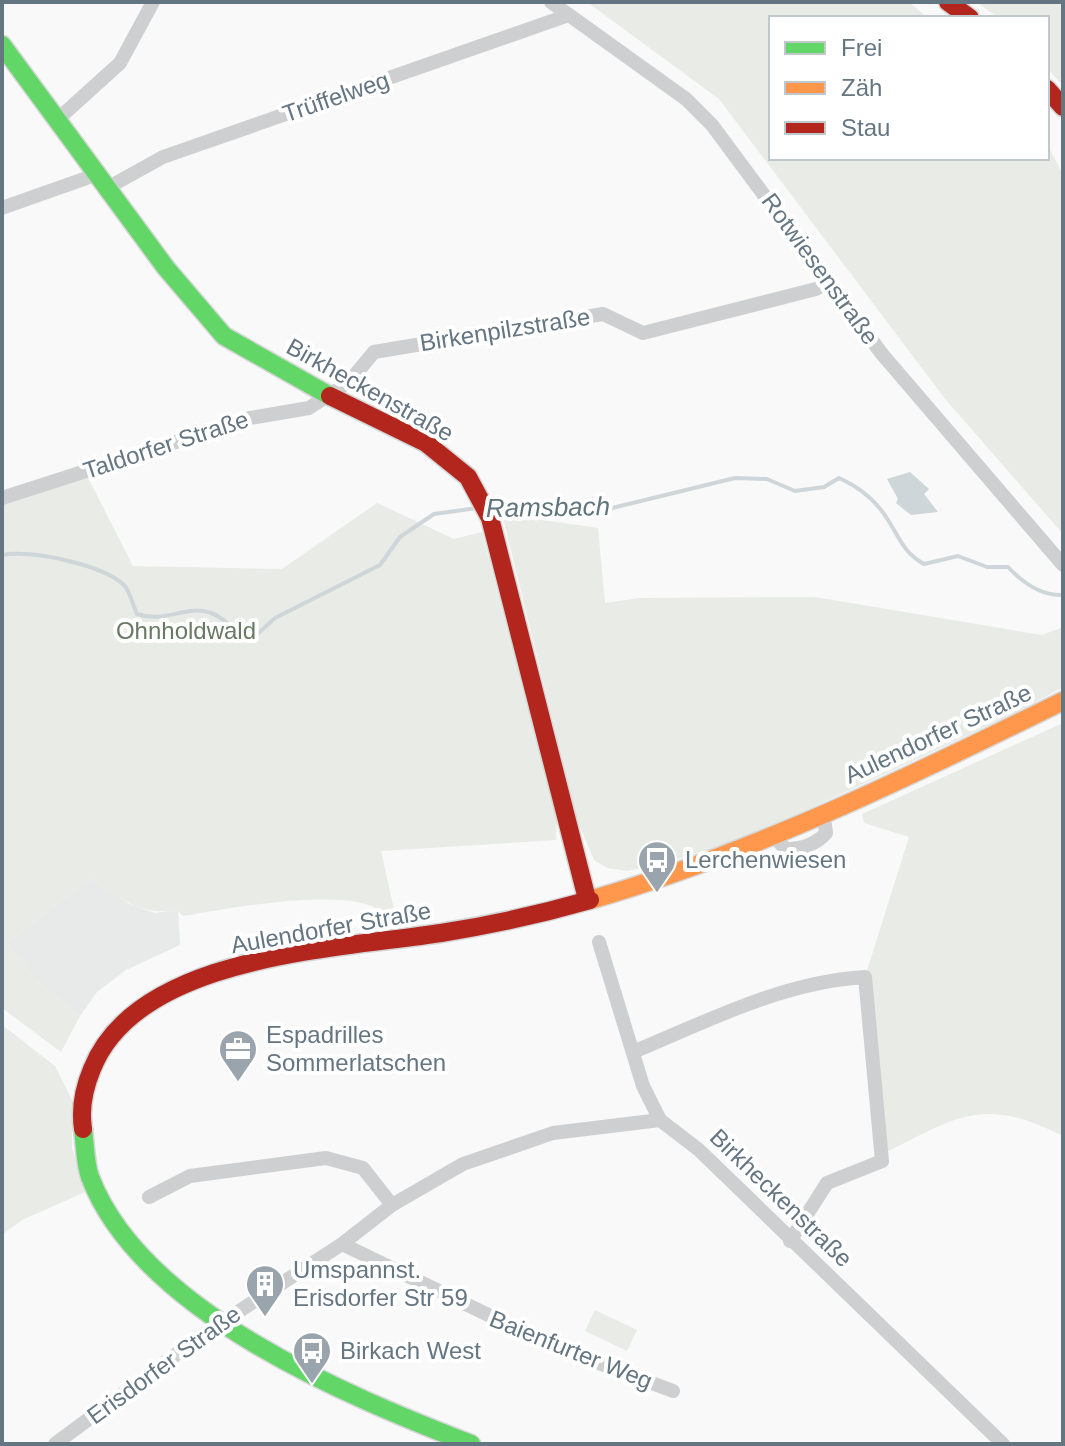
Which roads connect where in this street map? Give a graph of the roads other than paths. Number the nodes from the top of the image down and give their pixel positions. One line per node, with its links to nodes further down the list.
1 (153, 2): 9 (street)
2 (551, 2): 4 (street, Rotwiesenstraße)
3 (948, 2): 5 (main road)
4 (569, 15): 10 (street, Trüffelweg); 12 (street, Rotwiesenstraße)
5 (967, 16)
6 (2, 45): 9 (main road, Birkheckenstraße)
7 (1049, 91): 8 (main road)
8 (1063, 107)
9 (57, 120): 10 (main road, Birkheckenstraße)
10 (102, 181): 11 (street, Trüffelweg); 13 (main road, Birkheckenstraße)
11 (2, 208)
12 (830, 281): 13 (street, Birkenpilzstraße); 15 (street, Rotwiesenstraße)
13 (331, 397): 14 (street, Taldorfer Straße); 19 (main road, Birkheckenstraße)
14 (2, 498)
15 (1063, 565)
16 (1063, 701): 19 (main road, Aulendorfer Straße)
17 (825, 825): 18 (street)
18 (780, 843)
19 (587, 899): 27 (main road, Aulendorfer Straße)
20 (599, 942): 21 (street, Birkheckenstraße)
21 (633, 1052): 22 (street, Birkheckenstraße); 25 (street)
22 (660, 1120): 24 (street, Erisdorfer Straße); 25 (street, Birkheckenstraße)
23 (149, 1197): 24 (street)
24 (392, 1205): 26 (street, Erisdorfer Straße)
25 (790, 1241): 31 (street, Birkheckenstraße)
26 (342, 1244): 27 (street, Erisdorfer Straße); 28 (street, Baienfurter Weg)
27 (224, 1323): 29 (street, Erisdorfer Straße); 30 (main road, Aulendorfer Straße)
28 (673, 1391)
29 (55, 1444)
30 (471, 1444)
31 (1003, 1444)

